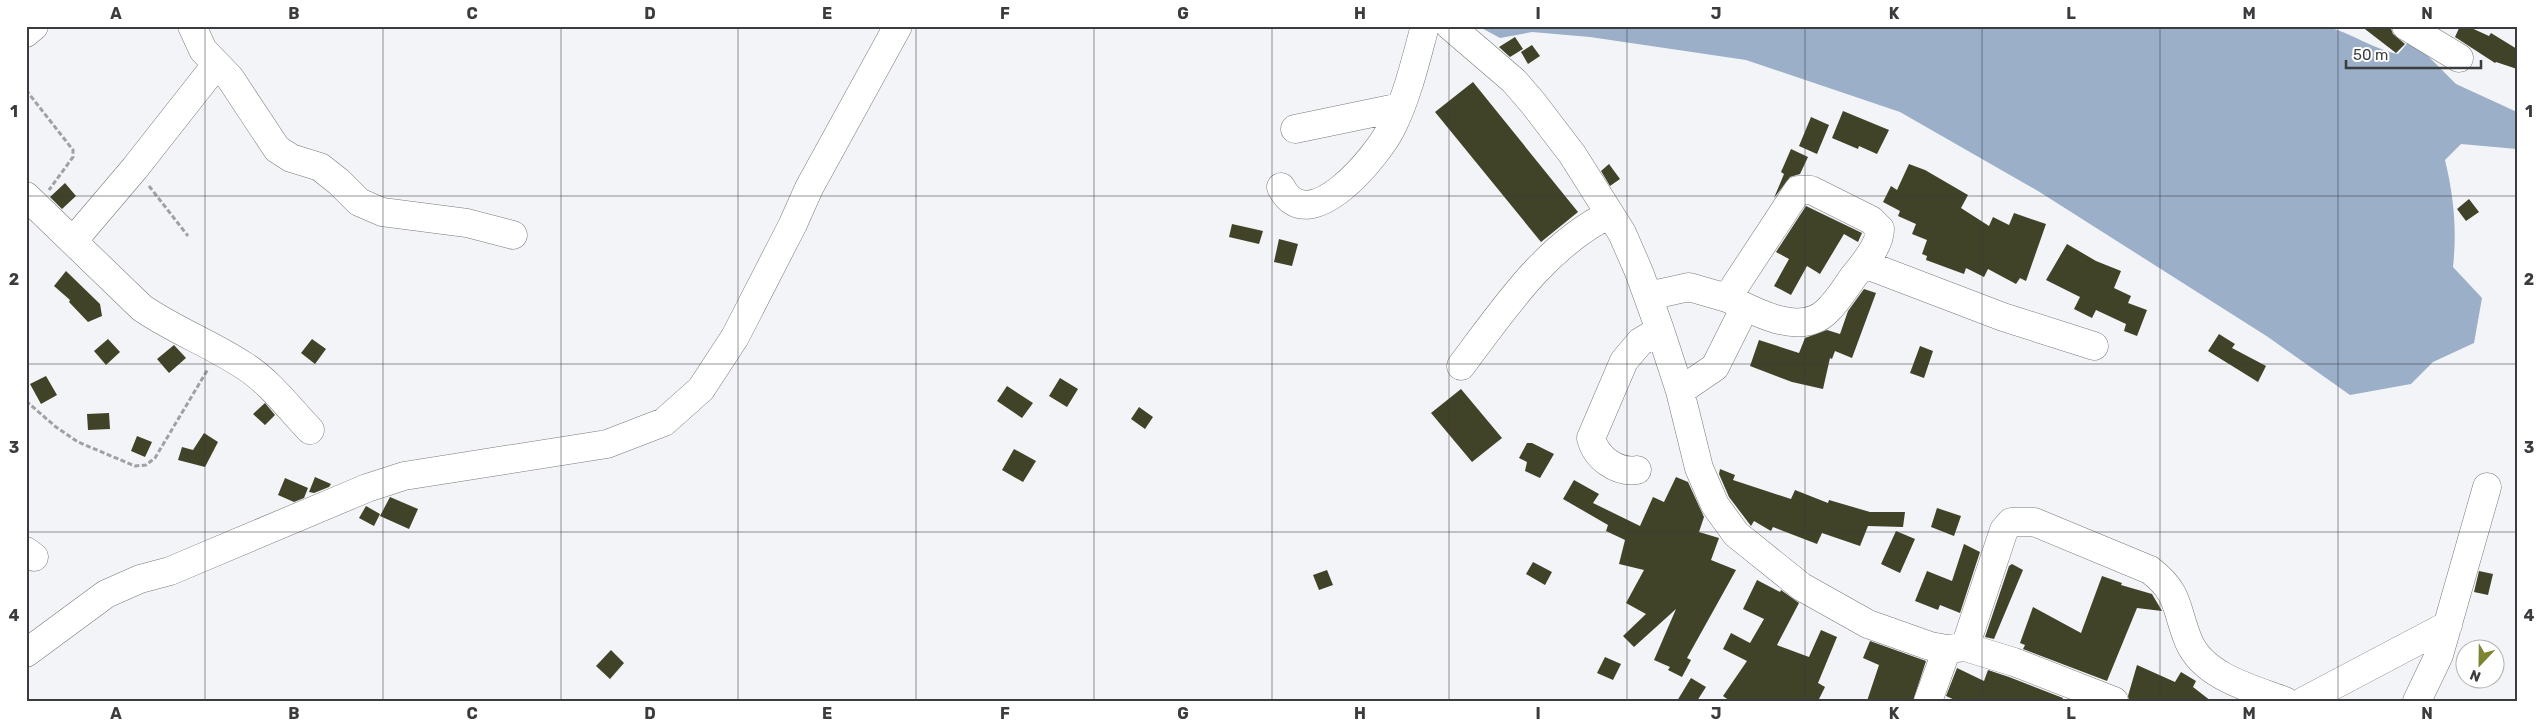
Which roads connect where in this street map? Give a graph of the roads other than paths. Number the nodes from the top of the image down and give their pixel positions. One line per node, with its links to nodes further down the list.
1 (34, 26): 7 (street)
2 (192, 26): 9 (street)
3 (898, 26): 29 (street)
4 (1425, 26): 10 (street)
5 (1450, 26): 14 (street)
6 (2406, 26): 8 (street)
7 (26, 33)
8 (2459, 58)
9 (216, 65): 15 (street); 16 (street)
10 (1401, 107): 11 (street); 12 (street)
11 (1295, 129)
12 (1280, 187)
13 (32, 202): 16 (street)
14 (1610, 214): 18 (street); 22 (street)
15 (513, 235)
16 (73, 242): 24 (street)
17 (1864, 264): 19 (street); 19 (street); 21 (street)
18 (1648, 296): 19 (street); 20 (street)
19 (1736, 302): 23 (street)
20 (1660, 330): 23 (street); 25 (street)
21 (2094, 346)
22 (1461, 366)
23 (1680, 391): 28 (street)
24 (310, 430)
25 (1637, 470)
26 (2488, 487): 27 (street)
27 (2448, 625): 33 (street); 34 (street)
28 (1956, 648): 30 (street); 31 (street); 32 (street)
29 (26, 653)
30 (1928, 701)
31 (2114, 701)
32 (2285, 701)
33 (2304, 701)
34 (2418, 701)

